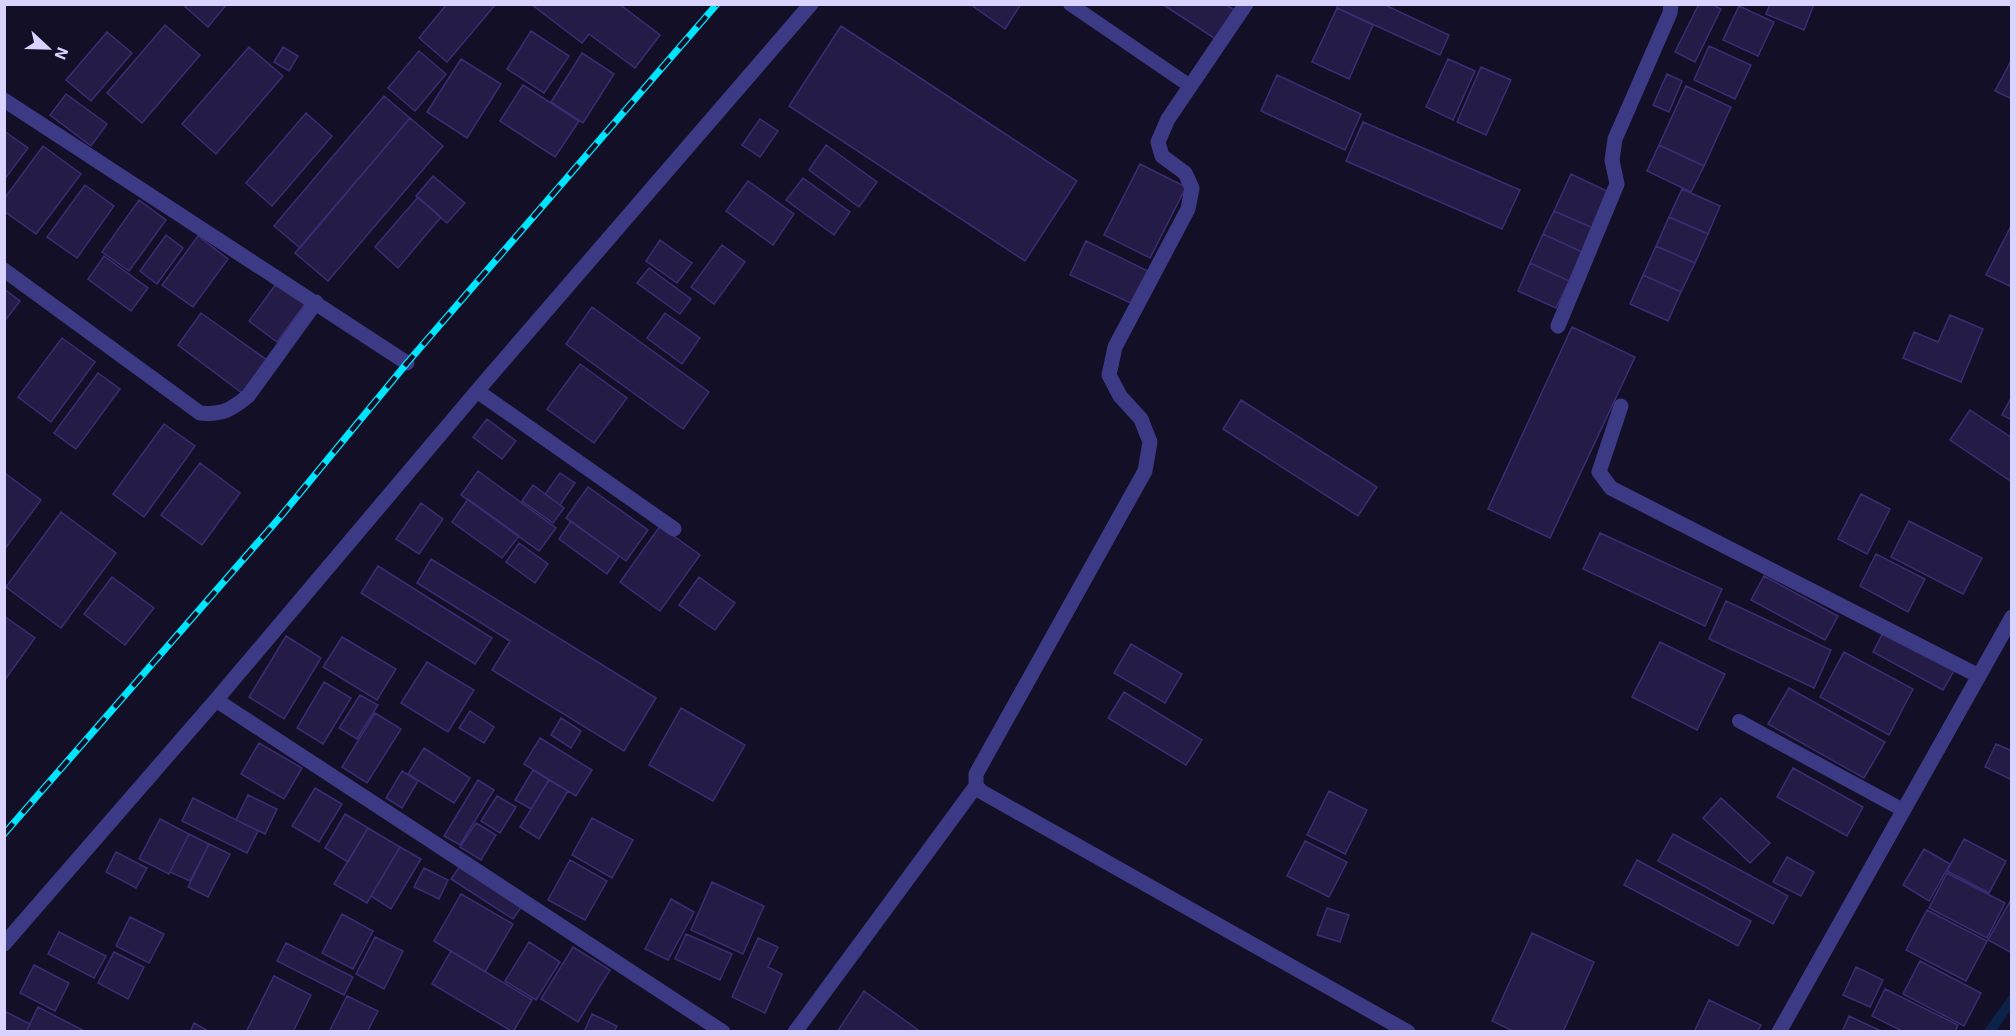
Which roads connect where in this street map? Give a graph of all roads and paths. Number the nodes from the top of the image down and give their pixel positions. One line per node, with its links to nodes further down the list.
1 (811, 4): 11 (street)
2 (1070, 4): 5 (lane)
3 (1246, 4): 5 (street)
4 (1671, 4): 9 (street)
5 (1190, 86): 18 (street)
6 (4, 100): 8 (street)
7 (4, 270): 8 (street)
8 (316, 302): 10 (street)
9 (1558, 326)
10 (407, 363)
11 (477, 391): 13 (street); 16 (street)
12 (1622, 406): 15 (street)
13 (674, 529)
14 (2012, 617): 15 (street)
15 (1979, 676): 19 (street)
16 (216, 700): 20 (street); 21 (street)
17 (1739, 721): 19 (lane)
18 (976, 786): 22 (street); 23 (street)
19 (1903, 810): 24 (street)
20 (4, 944)
21 (723, 1032)
22 (795, 1032)
23 (1408, 1032)
24 (1779, 1032)

